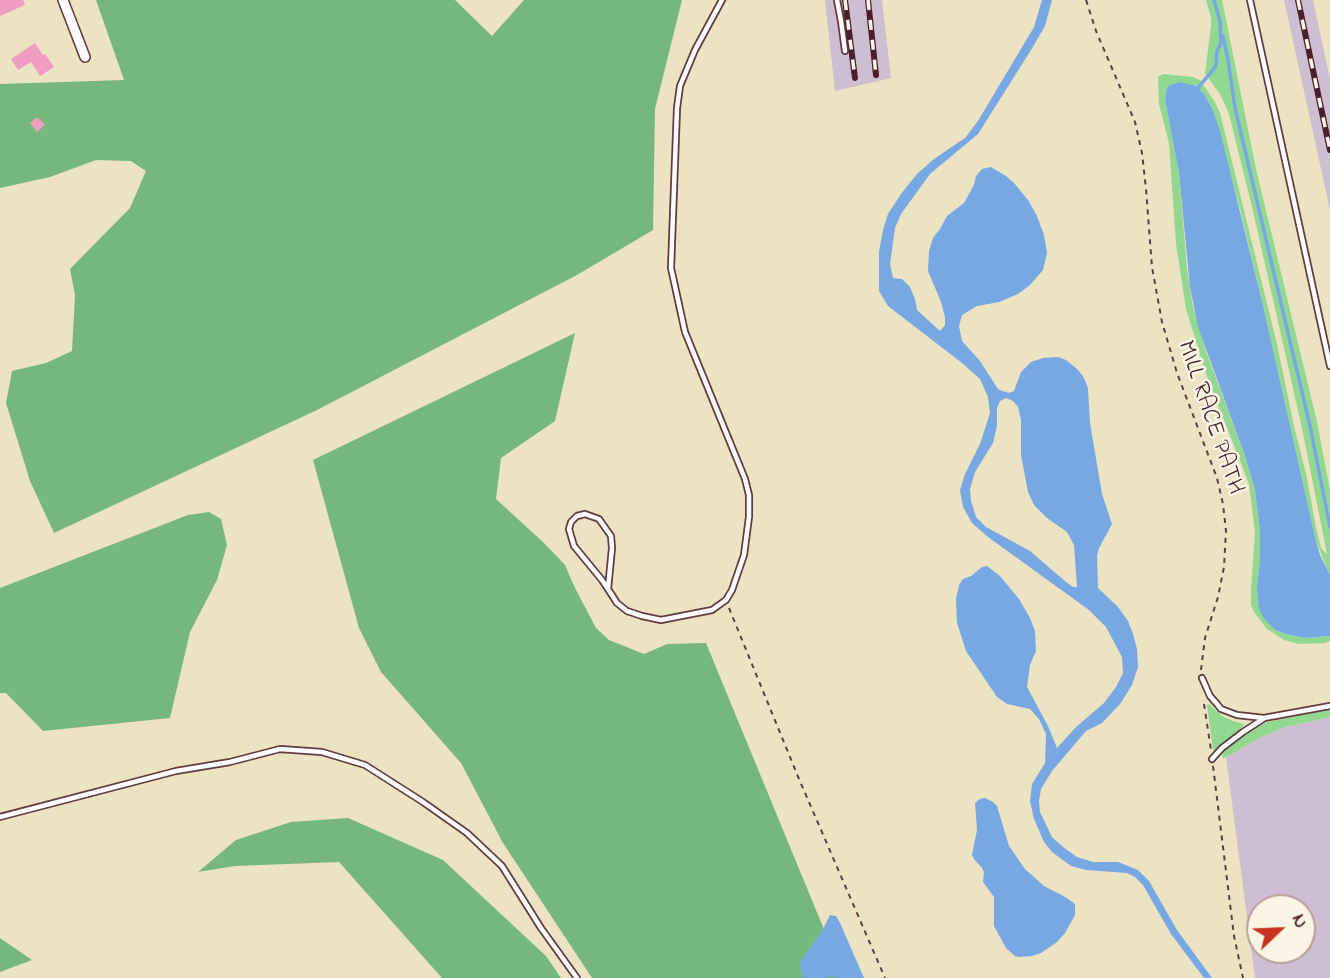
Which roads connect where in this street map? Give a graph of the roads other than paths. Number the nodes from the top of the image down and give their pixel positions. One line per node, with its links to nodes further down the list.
1 (63, 0): 6 (street)
2 (722, 0): 8 (lane)
3 (837, 0): 5 (lane)
4 (1250, 0): 7 (lane)
5 (845, 51)
6 (85, 57)
7 (1330, 366)
8 (608, 589): 8 (lane)
9 (1202, 678): 11 (lane)
10 (1330, 706): 11 (lane)
11 (1264, 718): 12 (lane)
12 (1212, 759)
13 (0, 817): 14 (lane)
14 (577, 978)

